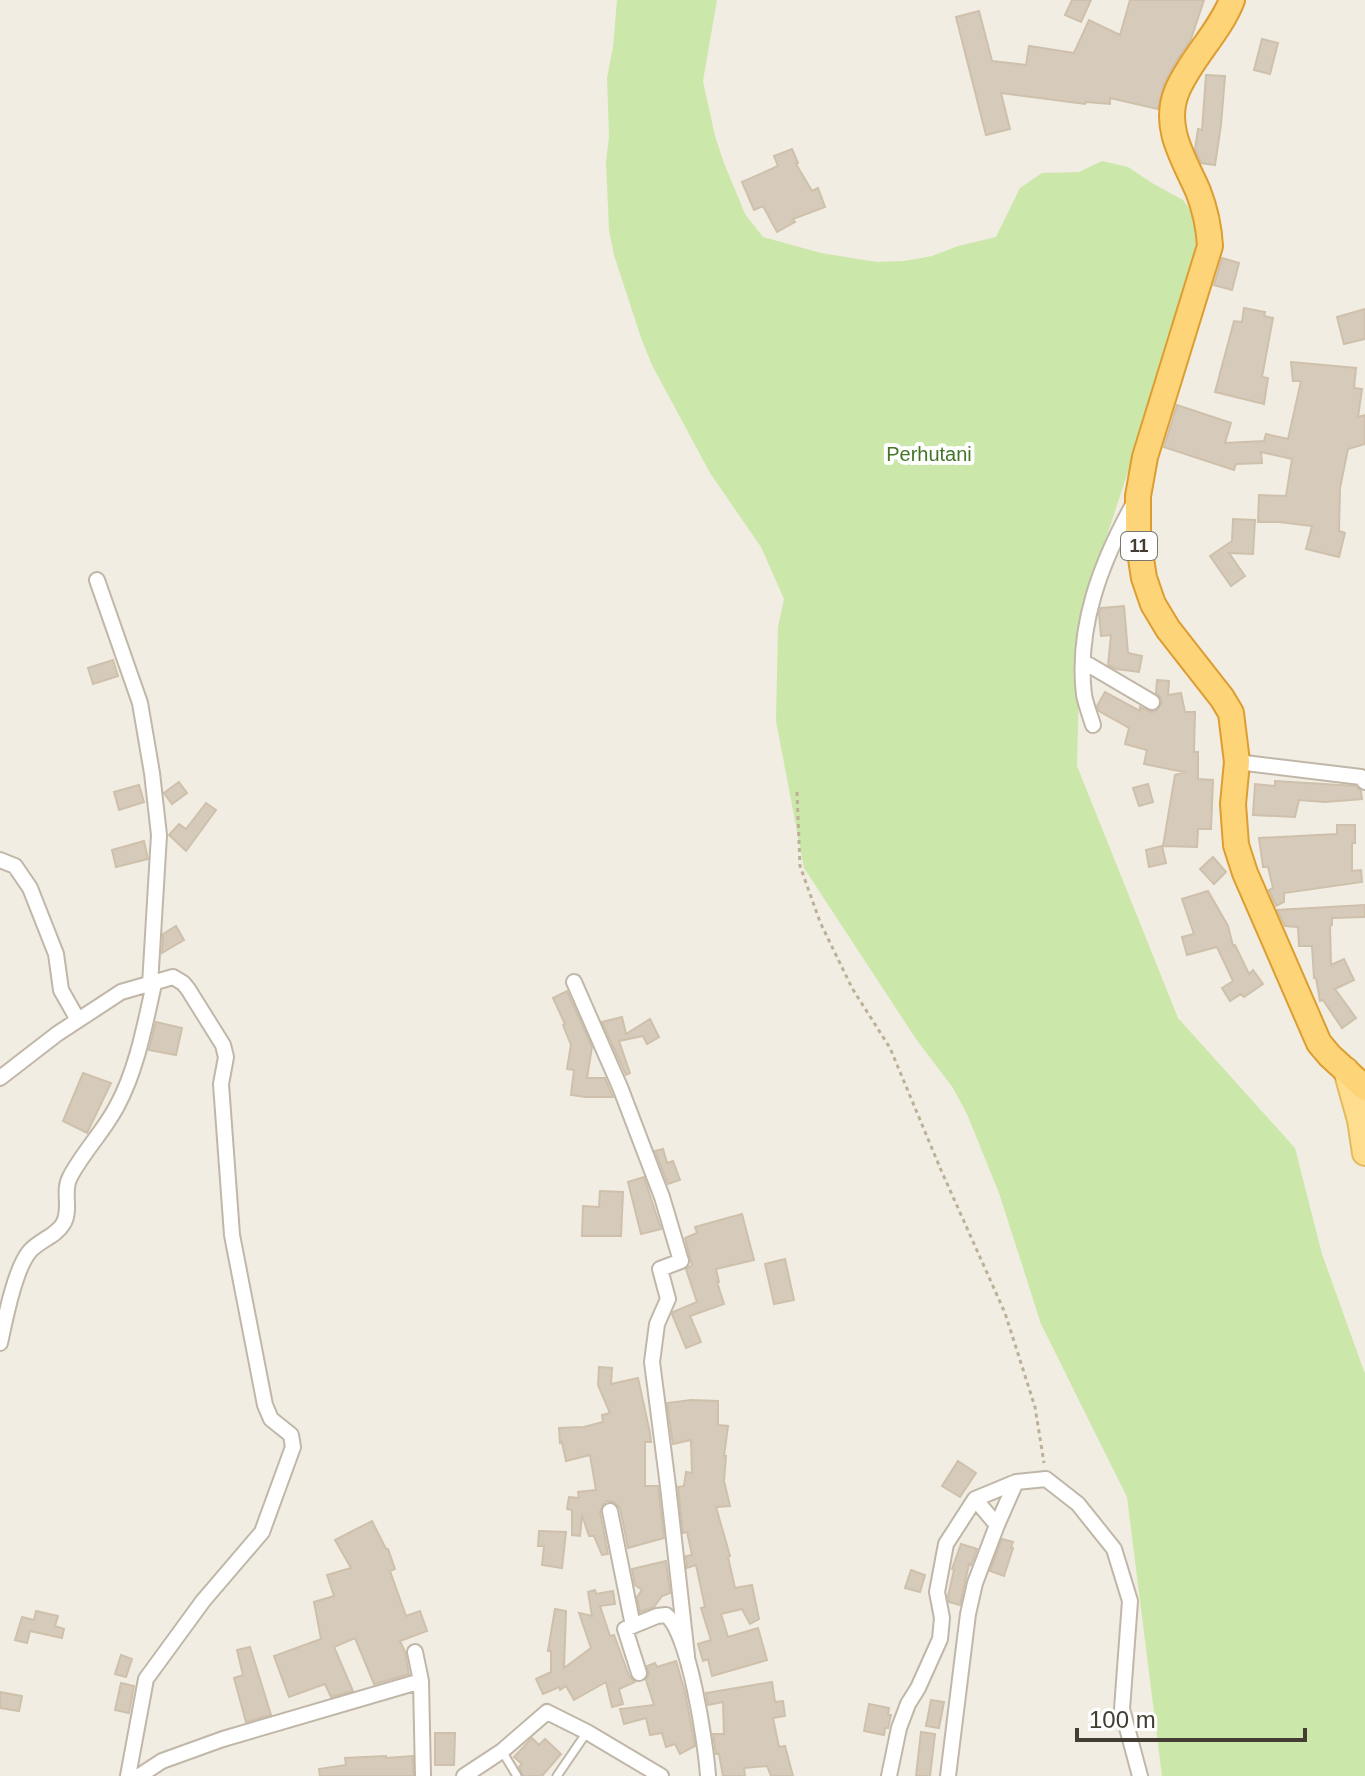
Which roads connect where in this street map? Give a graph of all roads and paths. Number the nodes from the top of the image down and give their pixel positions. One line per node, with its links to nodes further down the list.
1 (1232, 0): 2 (highway, 11)
2 (1138, 496): 4 (street); 7 (highway, 11)
3 (97, 580): 12 (street)
4 (1084, 662): 5 (street); 6 (street)
5 (1152, 702)
6 (1093, 725)
7 (1237, 762): 8 (street); 14 (highway, 11)
8 (1365, 782)
9 (797, 792): 19 (path)
10 (0, 860): 13 (street)
11 (574, 982): 26 (street)
12 (152, 984): 13 (street); 18 (street); 31 (street)
13 (78, 1020): 15 (street)
14 (1356, 1072): 16 (highway, 11); 17 (main road)
15 (0, 1078)
16 (1365, 1088)
17 (1365, 1153)
18 (0, 1343)
19 (1046, 1479): 20 (street); 41 (street)
20 (1016, 1482): 21 (street); 23 (street)
21 (975, 1499): 23 (street); 39 (street)
22 (610, 1511): 24 (street)
23 (997, 1525): 40 (street)
24 (633, 1626): 26 (street); 27 (street)
25 (415, 1652): 28 (street)
26 (687, 1656): 38 (street)
27 (639, 1673)
28 (421, 1681): 32 (street); 33 (street)
29 (587, 1732): 30 (street); 36 (lane); 37 (street)
30 (502, 1751): 34 (street); 35 (lane)
31 (128, 1776)
32 (139, 1776)
33 (423, 1776)
34 (464, 1776)
35 (517, 1776)
36 (557, 1776)
37 (661, 1776)
38 (708, 1776)
39 (889, 1776)
40 (948, 1776)
41 (1140, 1776)

